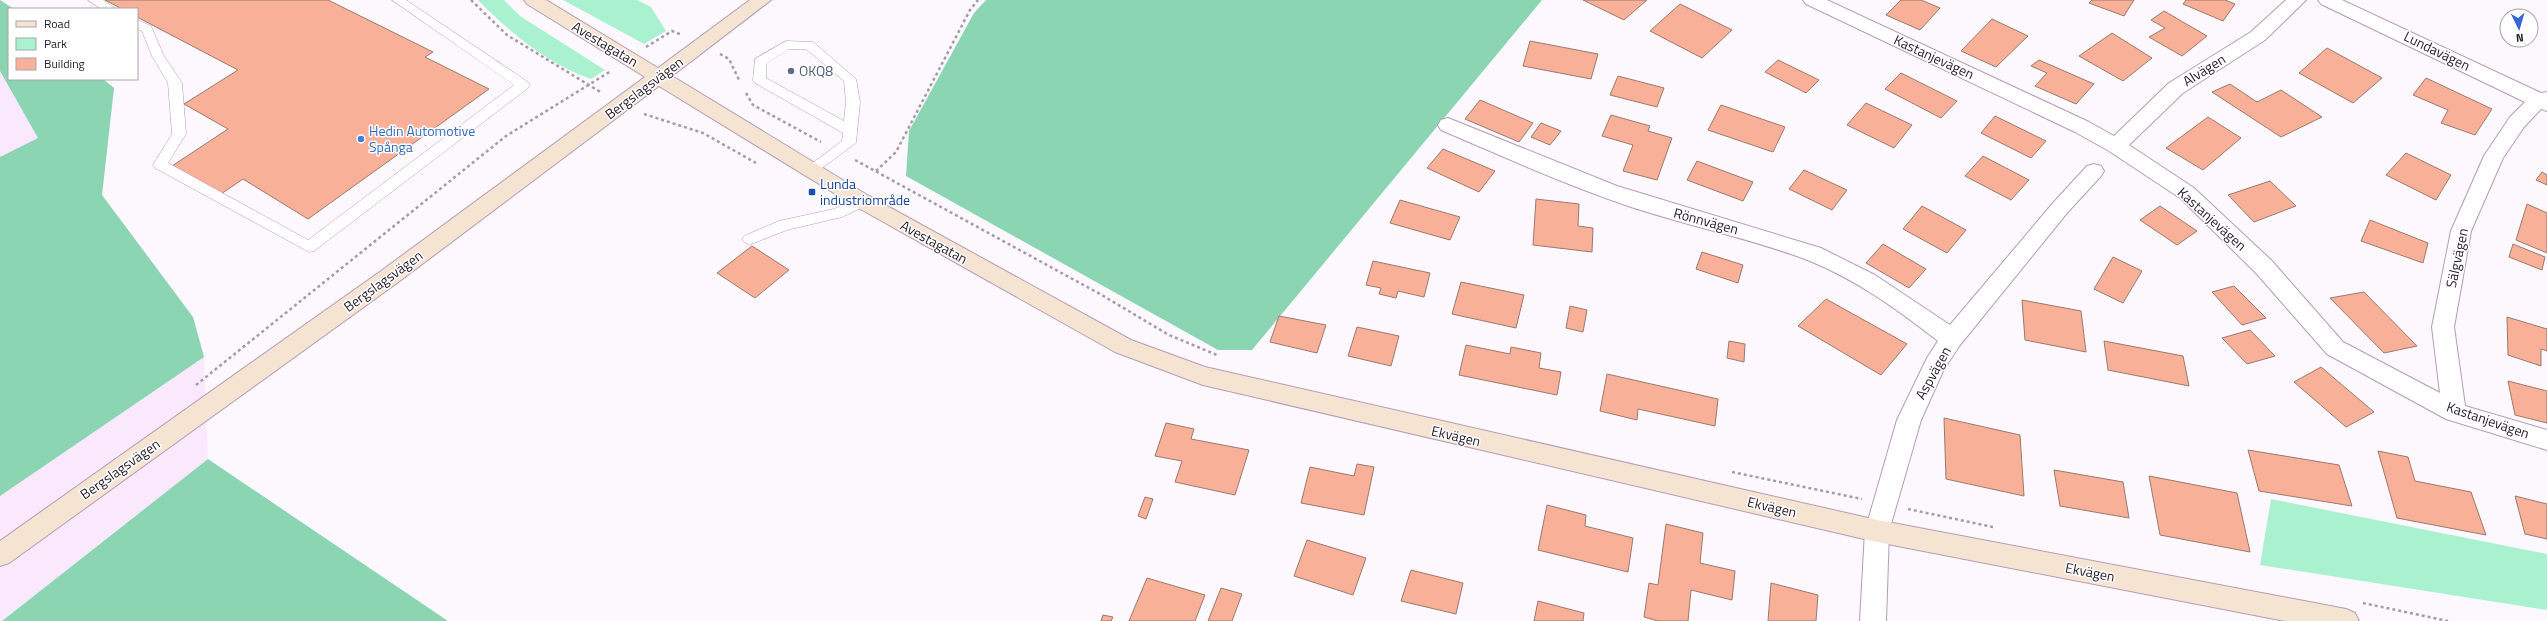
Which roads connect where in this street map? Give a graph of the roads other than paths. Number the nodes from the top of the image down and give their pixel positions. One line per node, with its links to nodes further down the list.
1 (94, 0): 8 (lane)
2 (398, 0): 9 (lane)
3 (533, 0): 10 (street, Avestagatan)
4 (762, 0): 10 (street, Bergslagsvägen)
5 (1812, 0): 14 (street, Kastanjevägen)
6 (2297, 0): 14 (street, Alvägen)
7 (2327, 0): 11 (street, Lundavägen)
8 (108, 8)
9 (138, 24)
10 (660, 77): 15 (street, Avestagatan); 24 (street, Bergslagsvägen)
11 (2544, 101): 21 (street, Sälgvägen)
12 (1448, 125): 19 (street, Rönnvägen)
13 (849, 130): 13 (lane); 15 (lane)
14 (2116, 146): 21 (street, Kastanjevägen)
15 (811, 171): 17 (street, Avestagatan)
16 (2094, 171): 19 (street, Aspvägen)
17 (862, 201): 18 (lane); 20 (street, Avestagatan)
18 (749, 240)
19 (1952, 338): 23 (street, Aspvägen)
20 (1203, 376): 23 (street, Ekvägen)
21 (2454, 412): 22 (street, Kastanjevägen)
22 (2547, 440)
23 (1877, 531): 25 (street, Ekvägen); 26 (street, Aspvägen)
24 (0, 555)
25 (2350, 611)
26 (1873, 621)

